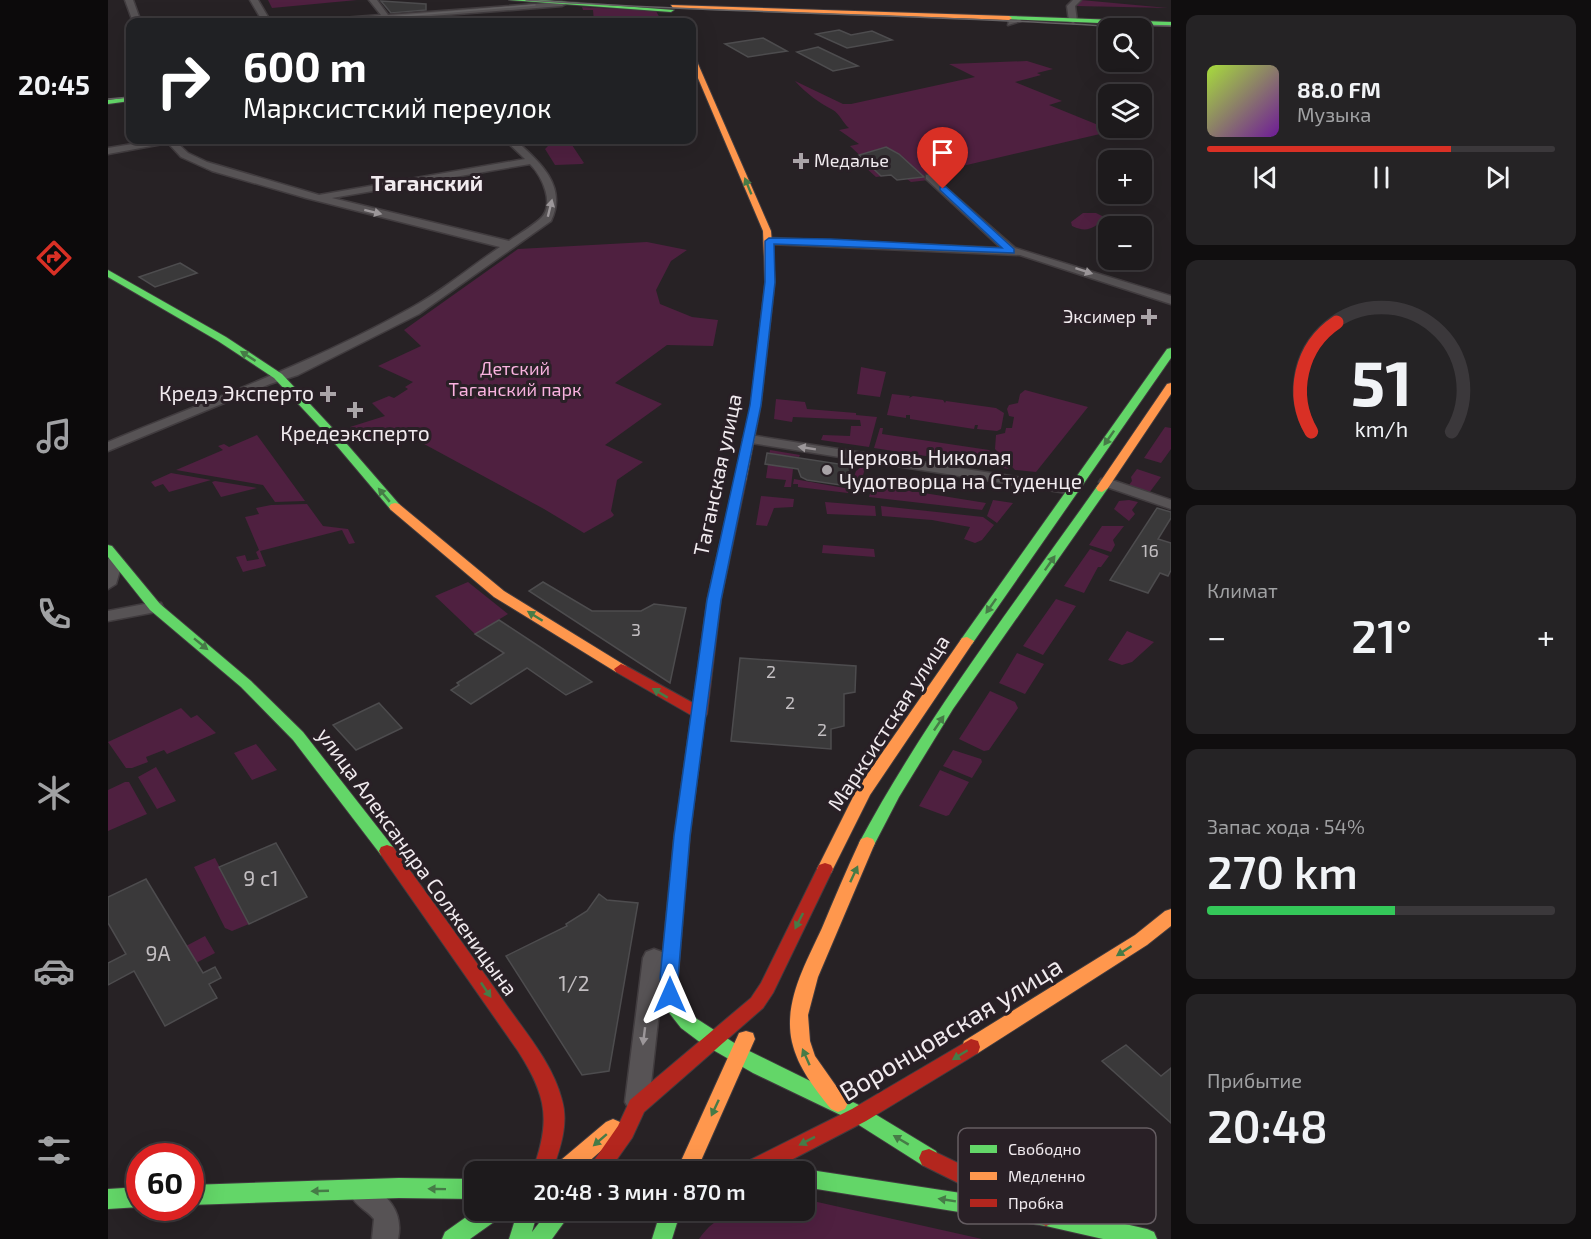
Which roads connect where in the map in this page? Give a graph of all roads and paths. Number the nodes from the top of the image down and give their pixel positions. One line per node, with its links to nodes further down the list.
1 (129, 0): 15 (street)
2 (254, 0): 16 (street)
3 (373, 0): 17 (street)
4 (512, 0): 9 (main road)
5 (639, 0): 10 (main road)
6 (740, 0): 13 (main road)
7 (1077, 0): 20 (street)
8 (719, 1): 11 (main road); 13 (main road)
9 (564, 2): 10 (main road); 12 (main road); 18 (street)
10 (603, 2): 12 (main road)
11 (701, 3): 12 (main road); 13 (main road)
12 (670, 7): 14 (main road)
13 (762, 8): 14 (main road)
14 (859, 14): 19 (main road)
15 (136, 18)
16 (265, 18)
17 (386, 18)
18 (408, 18)
19 (1010, 21): 20 (main road); 22 (main road)
20 (1073, 21): 21 (main road)
21 (1171, 24)
22 (1098, 27)
23 (1152, 32): 24 (main road)
24 (1171, 34)
25 (696, 66): 37 (main road, Таганская улица, one-way to 25)
26 (126, 95): 27 (main road)
27 (108, 97)
28 (126, 100): 29 (main road)
29 (108, 102)
30 (149, 144): 33 (street)
31 (174, 144): 36 (street)
32 (514, 144): 34 (street)
33 (108, 152)
34 (531, 161): 36 (street); 38 (street, one-way to 34)
35 (930, 177): 39 (street)
36 (316, 198): 38 (street, one-way to 38)
37 (769, 241): 39 (street); 45 (main road, Таганская улица)
38 (511, 244): 43 (street)
39 (1011, 251): 41 (street, one-way to 41)
40 (108, 273): 43 (main road, one-way to 40)
41 (1171, 300)
42 (1171, 351): 48 (main road, Марксистская улица, one-way to 48)
43 (278, 376): 46 (street); 54 (main road, one-way to 43)
44 (1171, 386): 47 (main road, Марксистская улица)
45 (750, 439): 48 (street, one-way to 45); 54 (main road, Таганская улица)
46 (108, 447)
47 (1106, 482): 49 (street); 58 (main road, Марксистская улица, one-way to 47)
48 (1073, 490): 57 (main road, Марксистская улица, one-way to 57)
49 (1171, 505)
50 (112, 555): 51 (street); 52 (main road, улица Александра Солженицына)
51 (108, 584)
52 (155, 607): 53 (street); 65 (main road, улица Александра Солженицына, one-way to 65)
53 (108, 616)
54 (699, 714): 55 (main road, Таганская улица)
55 (682, 836): 60 (main road, Таганская улица); 63 (street, one-way to 63)
56 (1171, 916): 64 (main road, Воронцовская улица, one-way to 64)
57 (778, 964): 58 (street); 59 (main road, Марксистская улица)
58 (812, 975): 62 (main road, Марксистская улица, one-way to 58)
59 (761, 998): 60 (main road, Марксистская улица); 61 (main road)
60 (713, 1040): 61 (main road, Таганская улица); 63 (main road, Марксистская улица)
61 (740, 1055): 62 (main road, Таганская улица); 68 (main road, one-way to 68)
62 (839, 1104): 64 (main road, Таганская улица)
63 (637, 1106): 66 (main road, Марксистская улица, one-way to 66); 67 (main road)
64 (859, 1114): 69 (main road, Воронцовская улица, one-way to 69); 70 (main road, Таганская улица, one-way to 64)
65 (546, 1161)
66 (574, 1161)
67 (604, 1161)
68 (691, 1161)
69 (769, 1161)
70 (958, 1174)
71 (815, 1180): 77 (main road, one-way to 71)
72 (464, 1189): 73 (main road, one-way to 73)
73 (347, 1190): 74 (main road, one-way to 74); 83 (street)
74 (204, 1195)
75 (126, 1198): 76 (main road)
76 (108, 1199)
77 (958, 1202)
78 (478, 1221): 84 (main road)
79 (525, 1221): 85 (main road)
80 (554, 1221): 86 (main road)
81 (668, 1221): 87 (main road)
82 (1081, 1224): 88 (main road)
83 (385, 1239)
84 (452, 1239)
85 (519, 1239)
86 (539, 1239)
87 (662, 1239)
88 (1148, 1239)

